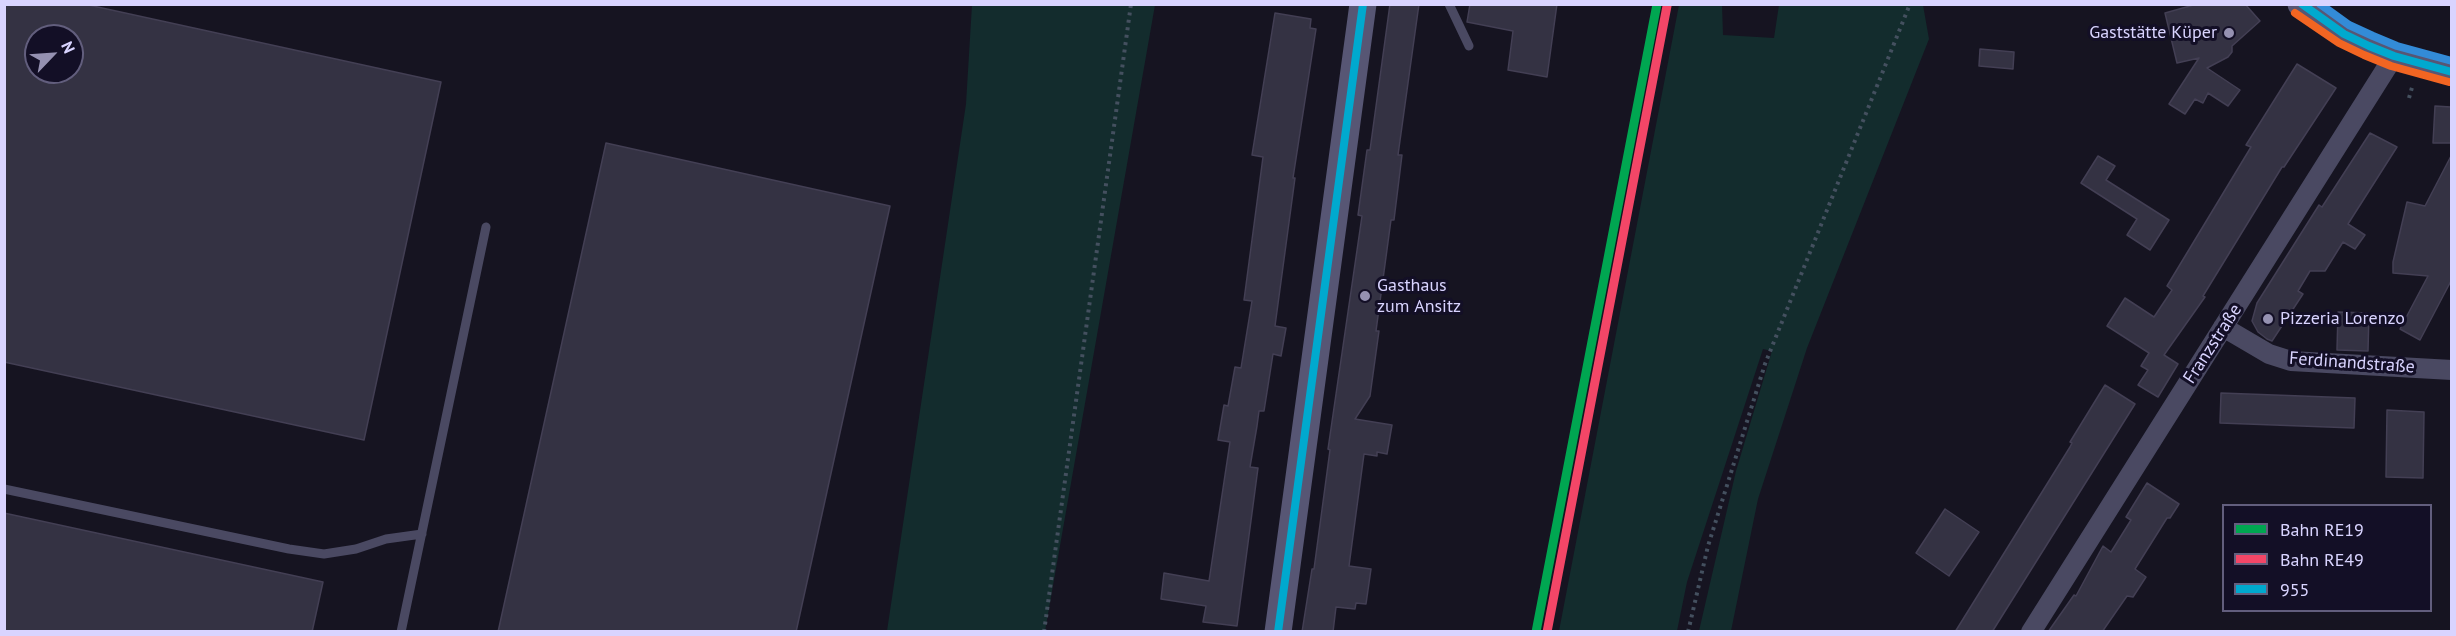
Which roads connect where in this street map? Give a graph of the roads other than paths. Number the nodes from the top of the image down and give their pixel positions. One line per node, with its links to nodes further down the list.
1 (1363, 4): 13 (main road)
2 (1449, 4): 4 (lane)
3 (2301, 4): 5 (main road)
4 (1469, 46)
5 (2394, 56): 6 (main road); 8 (street, Franzstraße)
6 (2451, 72)
7 (486, 227): 11 (lane)
8 (2223, 327): 9 (street, Ferdinandstraße); 14 (street, Franzstraße)
9 (2451, 370)
10 (4, 489): 11 (lane)
11 (422, 534): 12 (lane)
12 (401, 632)
13 (1278, 632)
14 (2031, 632)

